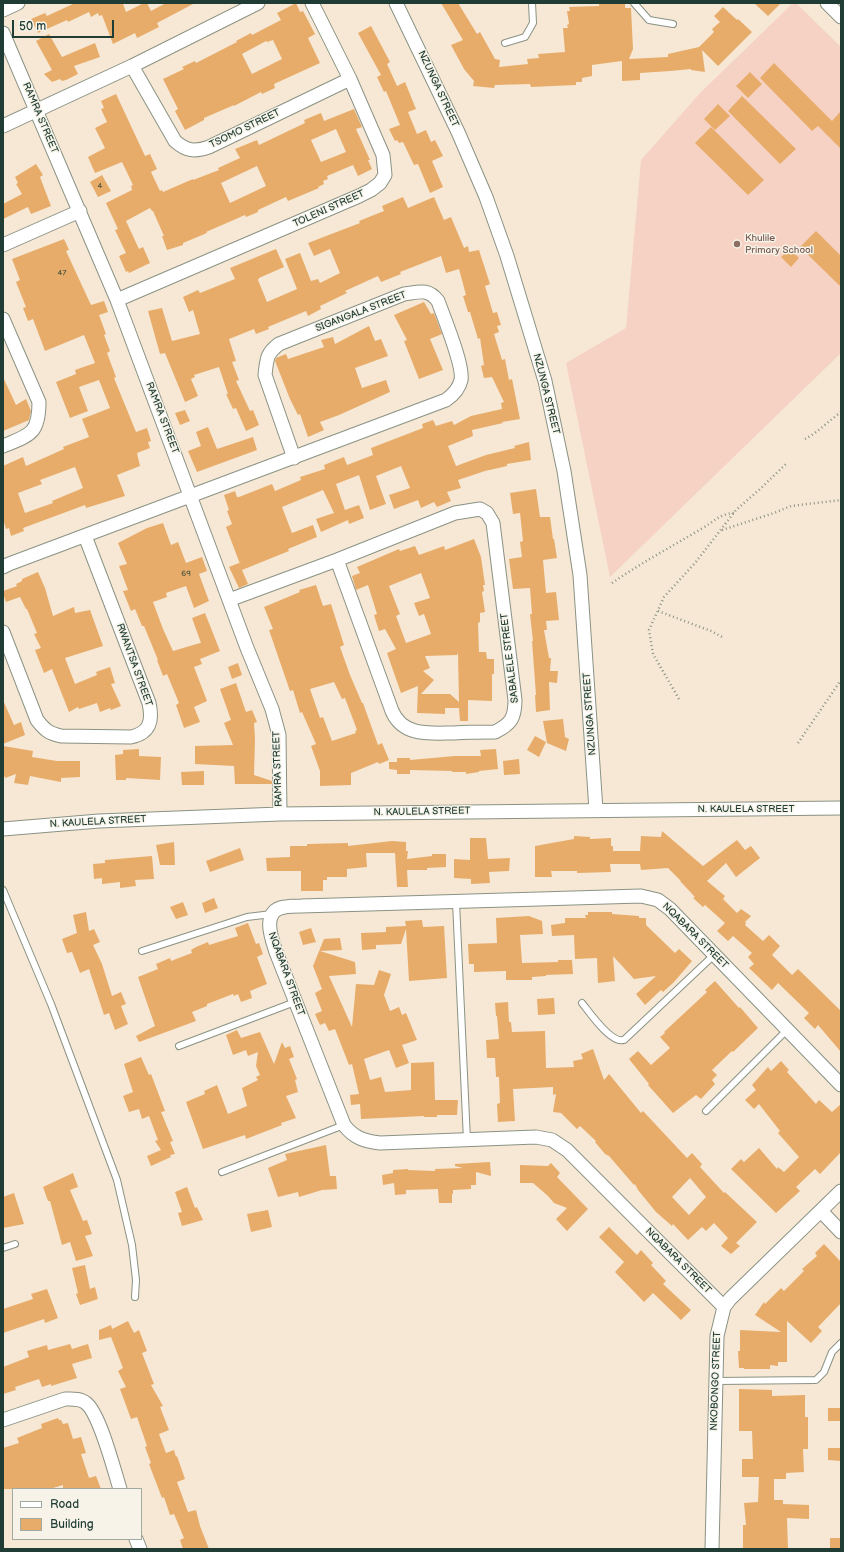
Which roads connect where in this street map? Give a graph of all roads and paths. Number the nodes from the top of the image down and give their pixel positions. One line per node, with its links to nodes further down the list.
1 (18, 3): 8 (street)
2 (258, 3): 13 (street)
3 (312, 3): 14 (street, TOLENI STREET)
4 (396, 3): 42 (street, NZUNGA STREET)
5 (532, 3): 12 (lane)
6 (634, 3): 10 (lane)
7 (831, 4): 9 (street)
8 (3, 10)
9 (841, 17)
10 (673, 24)
11 (3, 33): 15 (street, RAMRA STREET)
12 (505, 43)
13 (132, 66): 14 (street, TSOMO STREET); 15 (street)
14 (350, 79): 19 (street, TOLENI STREET)
15 (37, 111): 16 (street); 17 (street, RAMRA STREET)
16 (3, 126)
17 (80, 211): 18 (street); 19 (street, RAMRA STREET)
18 (3, 245)
19 (117, 300): 26 (street, RAMRA STREET)
20 (3, 319): 23 (street)
21 (841, 412): 22 (path)
22 (805, 439)
23 (3, 446)
24 (294, 458): 24 (street, SIGANGALA STREET); 26 (street, SIGANGALA STREET)
25 (786, 464): 28 (path)
26 (191, 496): 30 (street); 34 (street, RAMRA STREET)
27 (841, 500): 29 (path)
28 (734, 513): 29 (path); 33 (path)
29 (721, 530): 35 (path)
30 (85, 536): 32 (street); 36 (street, RWANTSA STREET)
31 (337, 560): 31 (street, SABALELE STREET); 34 (street, SABALELE STREET)
32 (3, 567)
33 (612, 582)
34 (229, 600): 43 (street, RAMRA STREET)
35 (658, 611): 37 (path); 39 (path)
36 (3, 632)
37 (724, 638)
38 (841, 680): 40 (path)
39 (679, 699)
40 (798, 743)
41 (841, 808): 42 (street, N. KAULELA STREET)
42 (596, 810): 43 (street, N. KAULELA STREET)
43 (280, 814): 44 (street, N. KAULELA STREET)
44 (3, 829)
45 (3, 890): 64 (lane)
46 (456, 902): 47 (street, NQABARA STREET); 49 (street, NQABARA STREET); 57 (lane)
47 (272, 914): 48 (lane); 50 (street, NQABARA STREET)
48 (142, 952)
49 (714, 955): 51 (lane); 52 (street, NQABARA STREET)
50 (296, 1002): 53 (lane); 56 (street, NQABARA STREET)
51 (582, 1003)
52 (787, 1030): 54 (street, NQABARA STREET); 55 (lane)
53 (179, 1046)
54 (841, 1085)
55 (706, 1111)
56 (344, 1125): 57 (street, NQABARA STREET); 58 (lane)
57 (467, 1140): 65 (street, NQABARA STREET)
58 (222, 1172)
59 (841, 1191): 60 (street, NKOBONGO STREET)
60 (821, 1211): 61 (street); 65 (street, NKOBONGO STREET)
61 (841, 1232)
62 (15, 1244): 63 (lane)
63 (3, 1248)
64 (136, 1297)
65 (724, 1307): 67 (street, NKOBONGO STREET)
66 (841, 1343): 67 (lane)
67 (716, 1381): 70 (street, NKOBONGO STREET)
68 (3, 1420): 69 (street)
69 (120, 1488)
70 (712, 1549)

